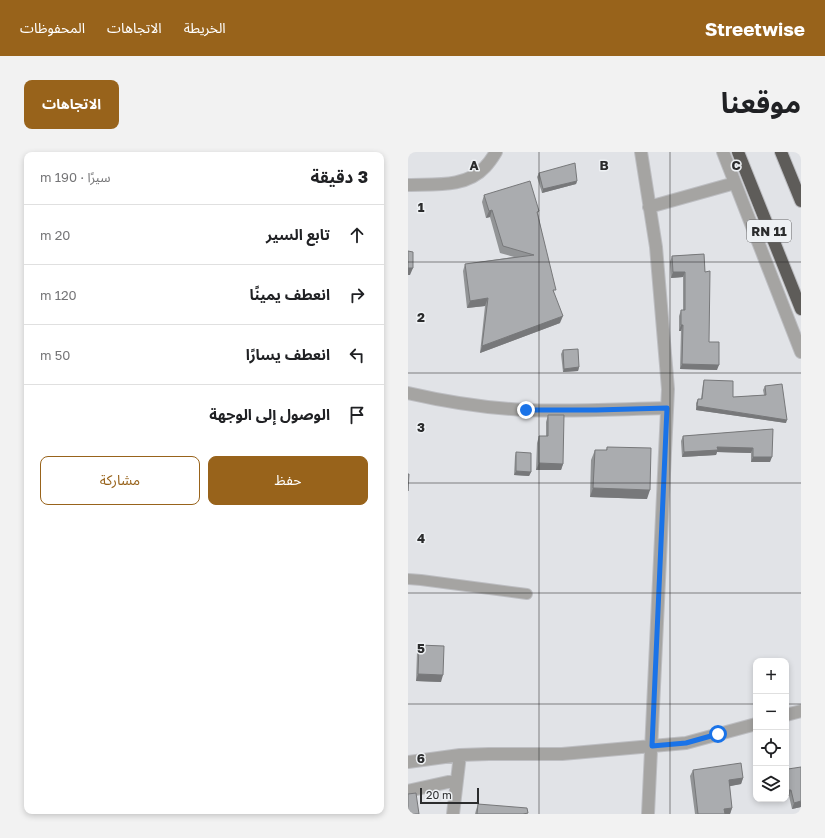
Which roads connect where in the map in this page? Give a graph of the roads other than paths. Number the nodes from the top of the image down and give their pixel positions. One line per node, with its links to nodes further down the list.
1 (496, 152): 7 (street)
2 (640, 152): 9 (street)
3 (723, 152): 6 (street)
4 (738, 152): 10 (highway, RN 11)
5 (781, 152): 8 (highway)
6 (735, 183): 9 (street); 11 (street)
7 (408, 185)
8 (801, 201)
9 (649, 207): 13 (street)
10 (801, 309)
11 (801, 352)
12 (408, 393): 13 (street)
13 (667, 408): 19 (street)
14 (408, 580): 15 (lane)
15 (527, 594)
16 (801, 711): 17 (street)
17 (789, 714)
18 (753, 725): 19 (street)
19 (652, 746): 20 (street); 25 (street)
20 (460, 755): 21 (street); 22 (street)
21 (408, 762)
22 (457, 780): 23 (street); 24 (street)
23 (408, 791)
24 (453, 814)
25 (648, 814)

